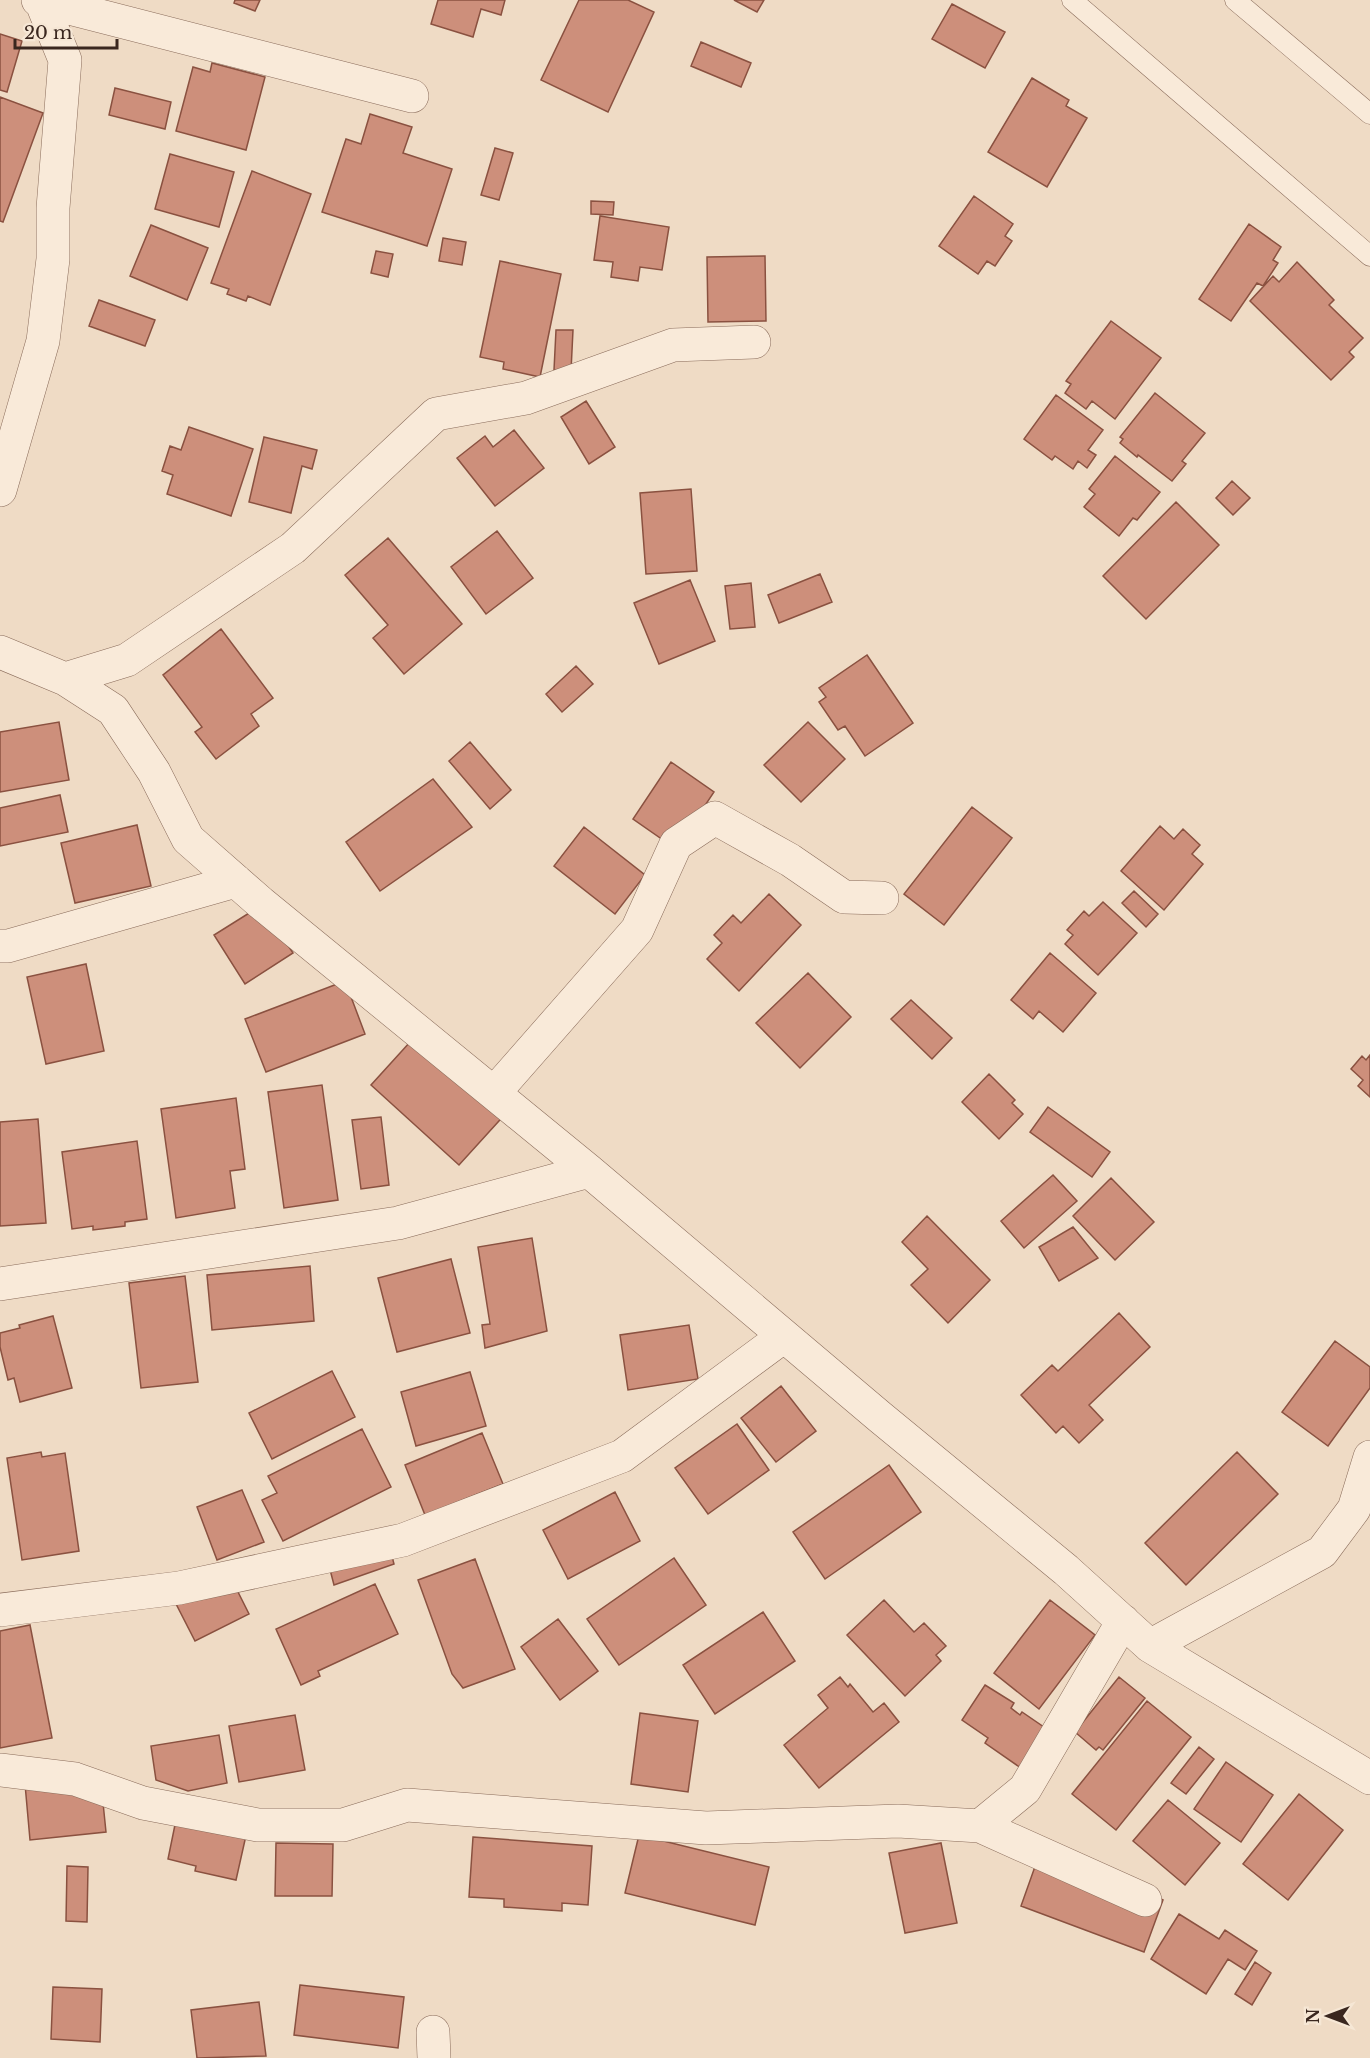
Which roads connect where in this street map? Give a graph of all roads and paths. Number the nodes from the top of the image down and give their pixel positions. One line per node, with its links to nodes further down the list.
1 (1072, 0): 6 (lane)
2 (1235, 0): 5 (lane)
3 (40, 1): 4 (street); 8 (street)
4 (412, 96)
5 (1370, 114)
6 (1370, 256)
7 (753, 342): 10 (street)
8 (0, 490)
9 (0, 652): 10 (street)
10 (65, 679): 11 (street)
11 (236, 881): 13 (street); 14 (street)
12 (882, 898): 14 (street)
13 (0, 946)
14 (494, 1093): 15 (street)
15 (589, 1171): 16 (street); 17 (street)
16 (0, 1284)
17 (784, 1336): 19 (street); 20 (street)
18 (1370, 1457): 21 (street)
19 (0, 1610)
20 (1123, 1621): 21 (street); 24 (street)
21 (1150, 1646): 23 (street)
22 (0, 1770): 24 (street)
23 (1370, 1778)
24 (980, 1827): 25 (street)
25 (1145, 1899)

